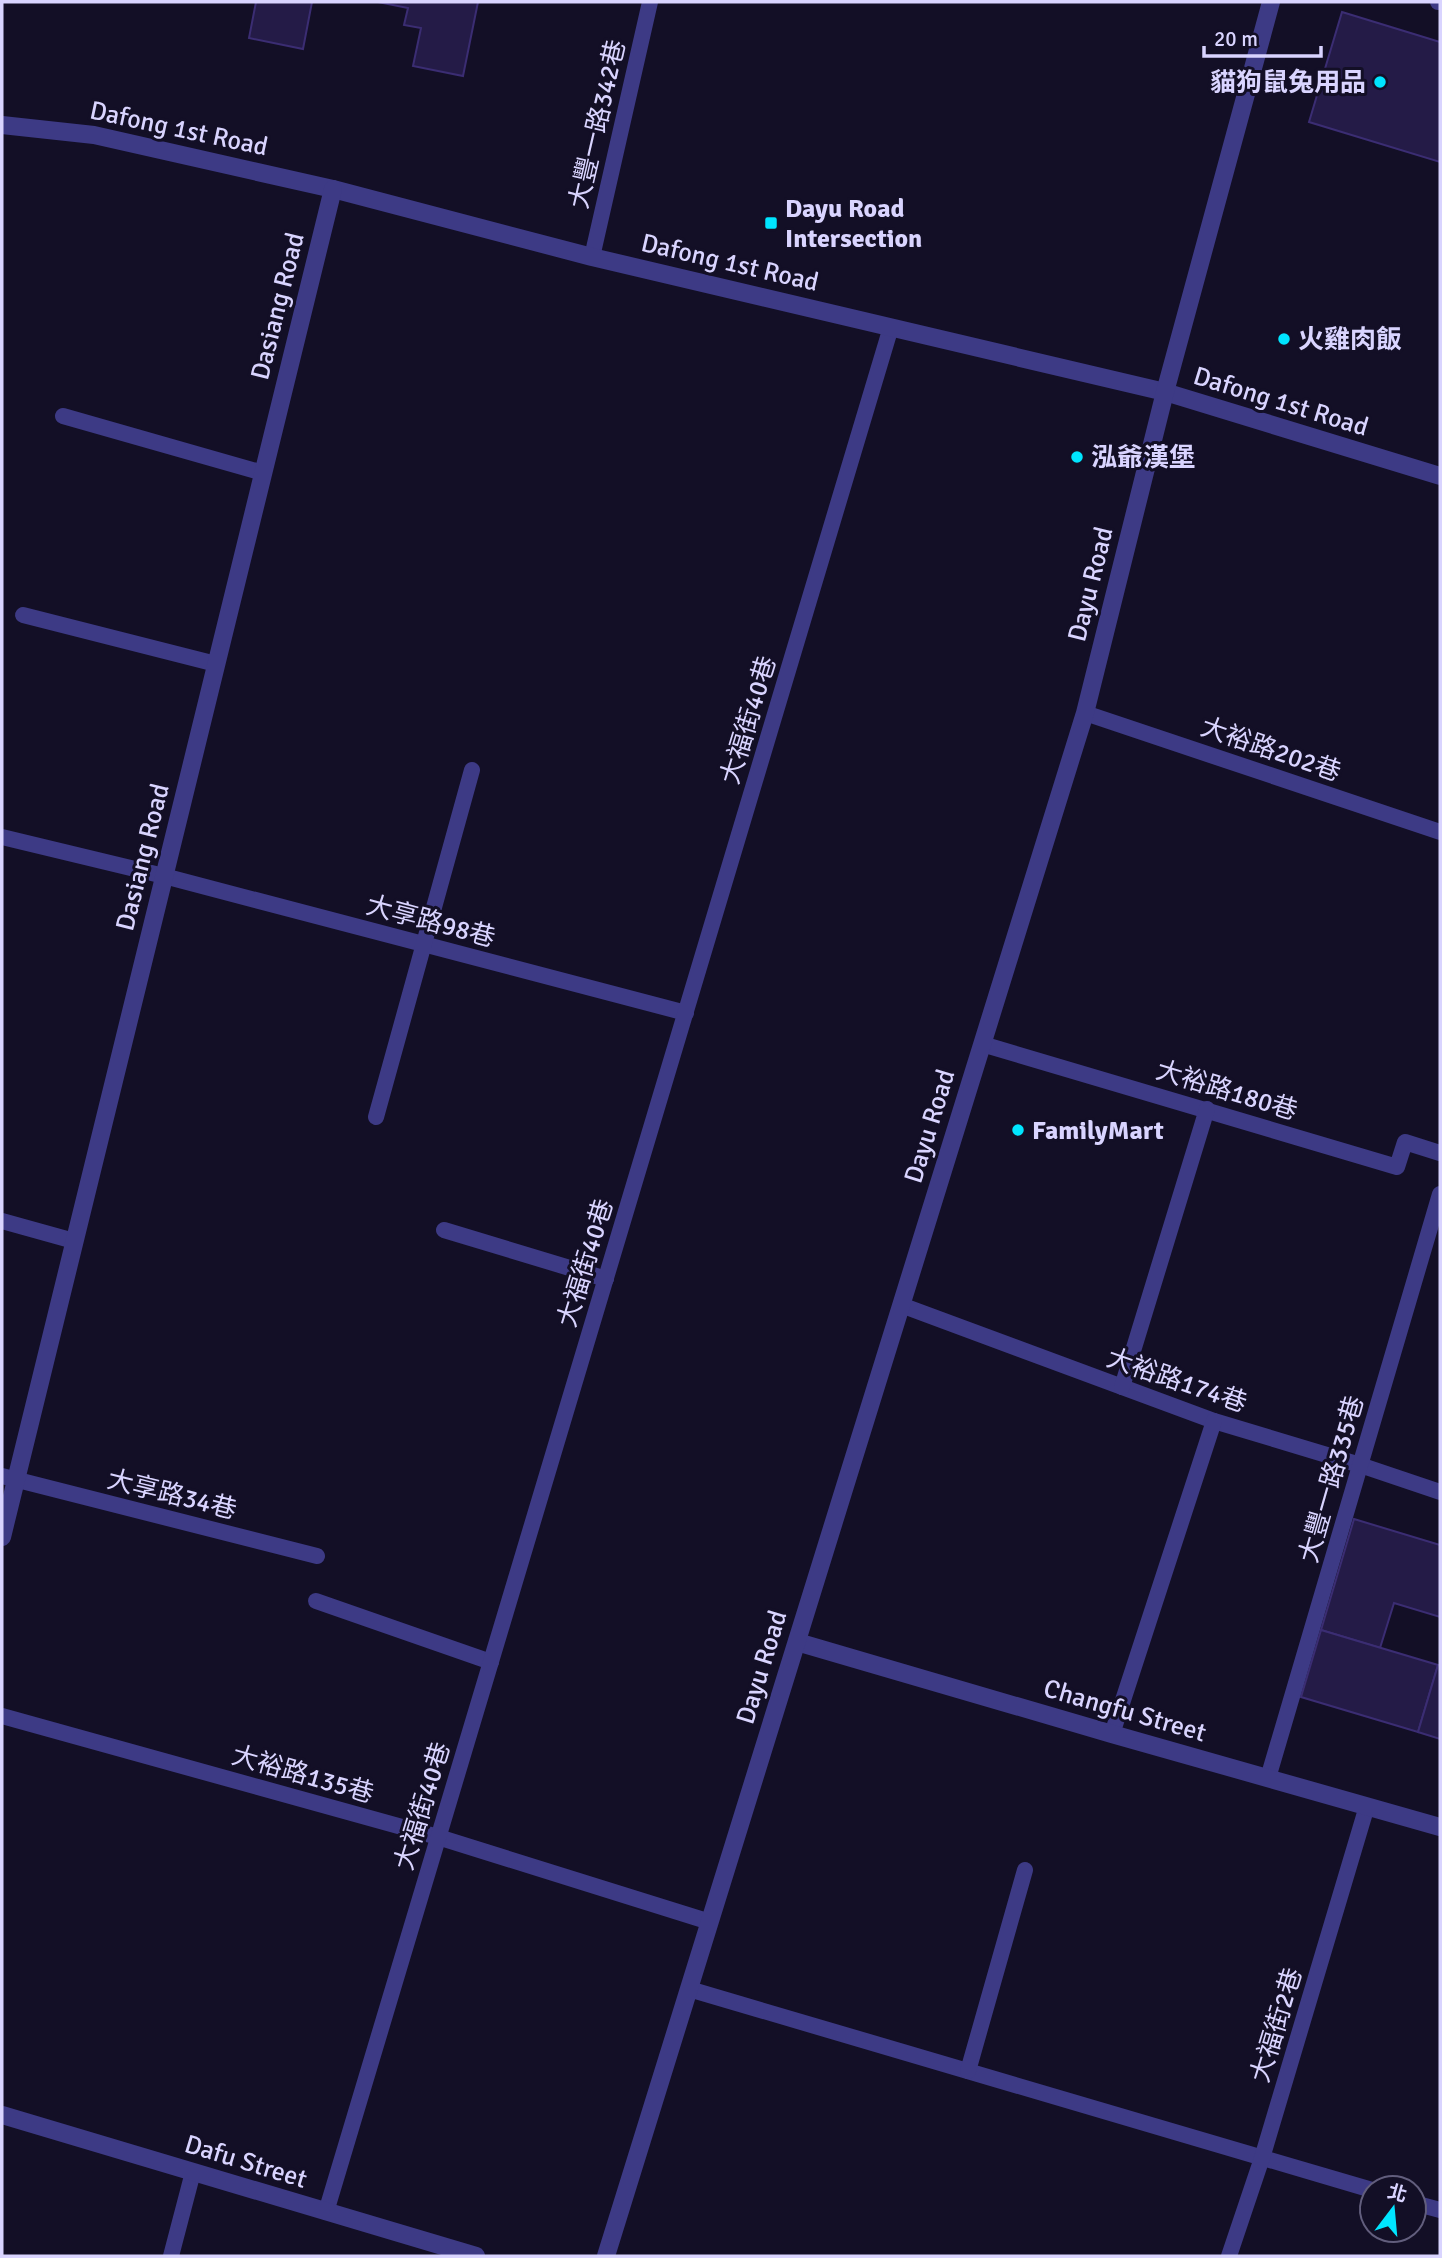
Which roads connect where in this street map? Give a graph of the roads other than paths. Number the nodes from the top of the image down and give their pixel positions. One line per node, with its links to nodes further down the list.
1 (650, 2): 5 (lane, 大豐一路342巷)
2 (1271, 2): 7 (street, Dayu Road)
3 (2, 125): 4 (street, Dafong 1st Road)
4 (332, 189): 5 (street, Dafong 1st Road); 9 (street, Dasiang Road)
5 (592, 257): 6 (street, Dafong 1st Road)
6 (891, 327): 7 (street, Dafong 1st Road); 19 (lane, 大福街40巷)
7 (1164, 392): 10 (street, Dafong 1st Road); 13 (street, Dayu Road)
8 (63, 416): 9 (lane)
9 (263, 473): 12 (street, Dasiang Road)
10 (1440, 477)
11 (23, 615): 12 (lane)
12 (216, 664): 17 (street, Dasiang Road)
13 (1085, 713): 15 (lane, 大裕路202巷); 20 (street, Dayu Road)
14 (472, 770): 18 (lane)
15 (1440, 832)
16 (2, 836): 17 (lane, 大享路98巷)
17 (164, 876): 18 (lane, 大享路98巷); 27 (street, Dasiang Road)
18 (424, 944): 19 (lane, 大享路98巷); 22 (lane)
19 (686, 1013): 28 (lane, 大福街40巷)
20 (982, 1044): 21 (lane, 大裕路180巷); 29 (street, Dayu Road)
21 (1207, 1109): 23 (lane, 大裕路180巷); 30 (lane)
22 (376, 1117)
23 (1440, 1153)
24 (1440, 1195): 32 (lane, 大豐一路335巷)
25 (2, 1221): 27 (lane)
26 (444, 1230): 28 (lane)
27 (74, 1241): 33 (street, Dasiang Road)
28 (606, 1279): 39 (lane, 大福街40巷)
29 (901, 1305): 30 (lane, 大裕路174巷); 38 (street, Dayu Road)
30 (1122, 1387): 31 (lane, 大裕路174巷)
31 (1214, 1421): 32 (lane, 大裕路174巷); 41 (lane)
32 (1360, 1465): 34 (lane, 大裕路174巷); 42 (lane, 大豐一路335巷)
33 (9, 1478): 35 (street, Dasiang Road); 36 (lane, 大享路34巷)
34 (1440, 1492)
35 (2, 1537)
36 (317, 1556)
37 (316, 1601): 39 (lane)
38 (797, 1642): 41 (street, Changfu Street); 47 (street, Dayu Road)
39 (491, 1662): 45 (lane, 大福街40巷)
40 (2, 1716): 45 (lane, 大裕路135巷)
41 (1112, 1734): 42 (street, Changfu Street)
42 (1268, 1778): 43 (street, Changfu Street)
43 (1367, 1806): 44 (street, Changfu Street); 51 (lane, 大福街2巷)
44 (1440, 1827)
45 (438, 1837): 47 (lane, 大裕路135巷); 54 (lane, 大福街40巷)
46 (1025, 1870): 49 (lane)
47 (710, 1922): 48 (street, Dayu Road)
48 (689, 1989): 49 (lane); 57 (street, Dayu Road)
49 (968, 2071): 51 (lane)
50 (2, 2115): 52 (street, Dafu Street)
51 (1262, 2158): 53 (lane); 58 (lane, 大福街2巷)
52 (193, 2172): 54 (street, Dafu Street); 55 (lane)
53 (1358, 2186)
54 (326, 2212): 56 (street, Dafu Street)
55 (171, 2256)
56 (476, 2256)
57 (606, 2256)
58 (1228, 2256)

